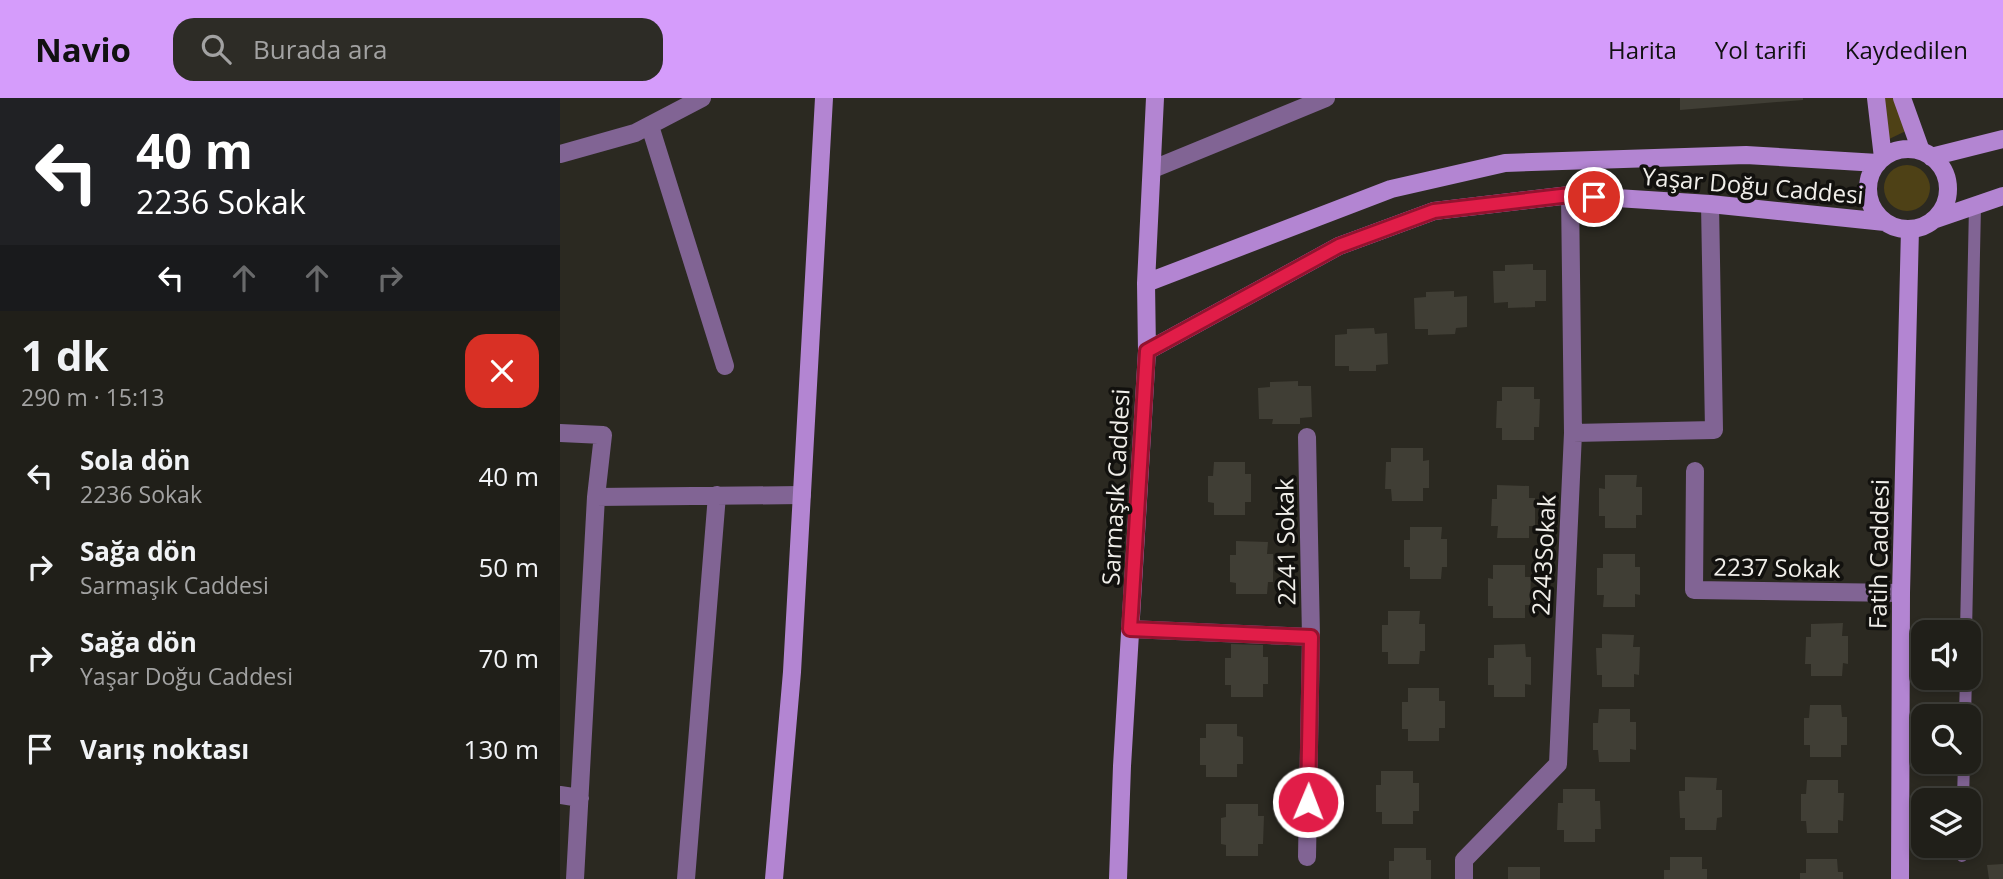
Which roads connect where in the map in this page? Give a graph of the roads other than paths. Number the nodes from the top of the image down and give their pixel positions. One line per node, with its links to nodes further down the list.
1 (702, 98): 7 (street)
2 (824, 98): 28 (main road)
3 (1155, 98): 12 (main road, Sarmaşık Caddesi)
4 (1326, 98): 12 (street)
5 (1876, 98): 11 (main road)
6 (1902, 98): 10 (main road)
7 (650, 126): 9 (street); 22 (street)
8 (2003, 139): 10 (main road)
9 (560, 154)
10 (1926, 154): 11 (main road); 17 (main road)
11 (1880, 161): 18 (main road); 20 (main road, Yaşar Doğu Caddesi)
12 (1153, 169): 20 (main road, Sarmaşık Caddesi)
13 (1570, 195): 15 (main road, Yaşar Doğu Caddesi); 21 (main road, Yaşar Doğu Caddesi); 24 (street, 2243Sokak)
14 (2003, 196): 16 (main road)
15 (1710, 204): 18 (main road, Yaşar Doğu Caddesi); 24 (street)
16 (1975, 206): 17 (main road); 31 (lane)
17 (1933, 220): 19 (main road)
18 (1885, 222): 19 (main road)
19 (1910, 229): 30 (main road, Fatih Caddesi)
20 (1146, 283): 21 (main road, Sarmaşık Caddesi)
21 (1147, 351): 32 (main road, Sarmaşık Caddesi)
22 (725, 366)
23 (560, 433): 29 (street)
24 (1573, 433): 41 (street, 2243Sokak)
25 (1307, 437): 33 (street, 2241 Sokak)
26 (1695, 471): 30 (street, 2237 Sokak)
27 (717, 495): 28 (street); 29 (street); 38 (street)
28 (802, 495): 39 (main road)
29 (596, 497): 35 (street)
30 (1901, 593): 42 (main road, Fatih Caddesi)
31 (1966, 620)
32 (1130, 629): 33 (street); 40 (main road, Sarmaşık Caddesi)
33 (1311, 637): 36 (street, 2241 Sokak)
34 (560, 795): 35 (street)
35 (580, 798): 37 (street)
36 (1307, 857)
37 (575, 879)
38 (686, 879)
39 (774, 879)
40 (1118, 879)
41 (1464, 879)
42 (1900, 879)

